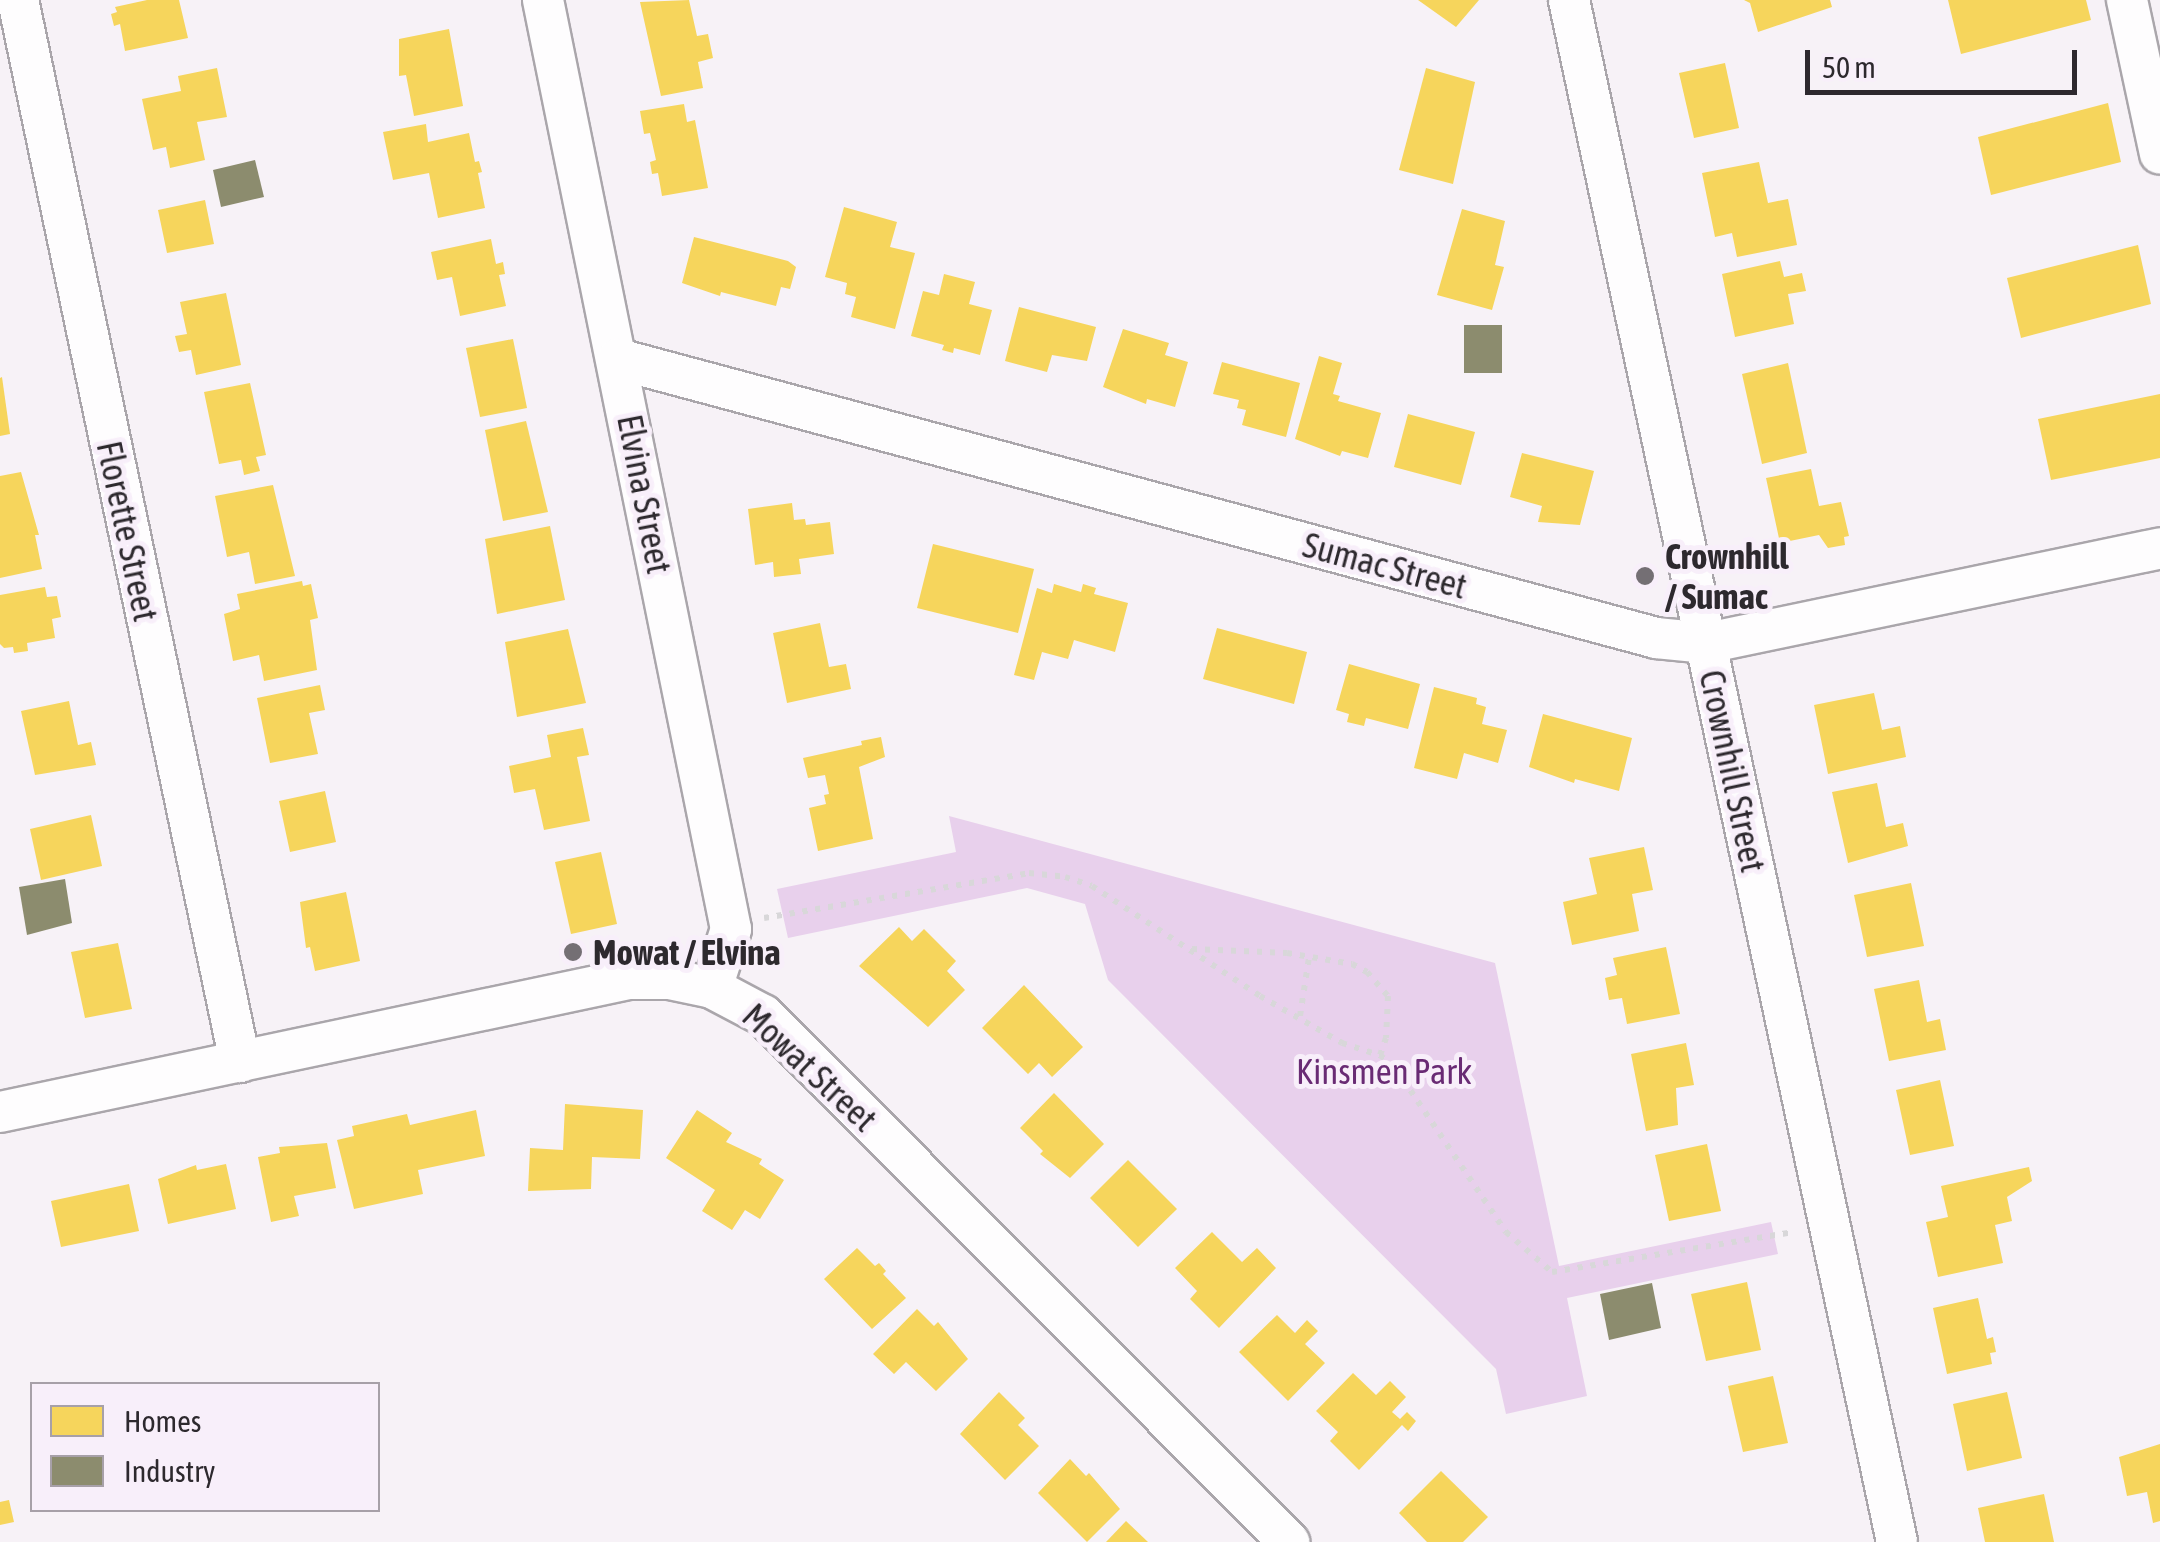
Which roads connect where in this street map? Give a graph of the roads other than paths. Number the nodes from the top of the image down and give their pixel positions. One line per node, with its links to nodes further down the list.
1 (18, 0): 10 (street, Florette Street)
2 (543, 0): 6 (street, Elvina Street)
3 (1569, 0): 8 (street, Crownhill Street)
4 (2126, 0): 5 (street)
5 (2160, 154)
6 (618, 359): 8 (street, Sumac Street); 9 (street, Elvina Street)
7 (2160, 548): 8 (street, Sumac Street)
8 (1706, 643): 13 (street, Crownhill Street)
9 (712, 988): 10 (street, Mowat Street); 12 (street, Mowat Street)
10 (240, 1062): 11 (street, Mowat Street)
11 (0, 1112)
12 (1288, 1542)
13 (1897, 1542)

